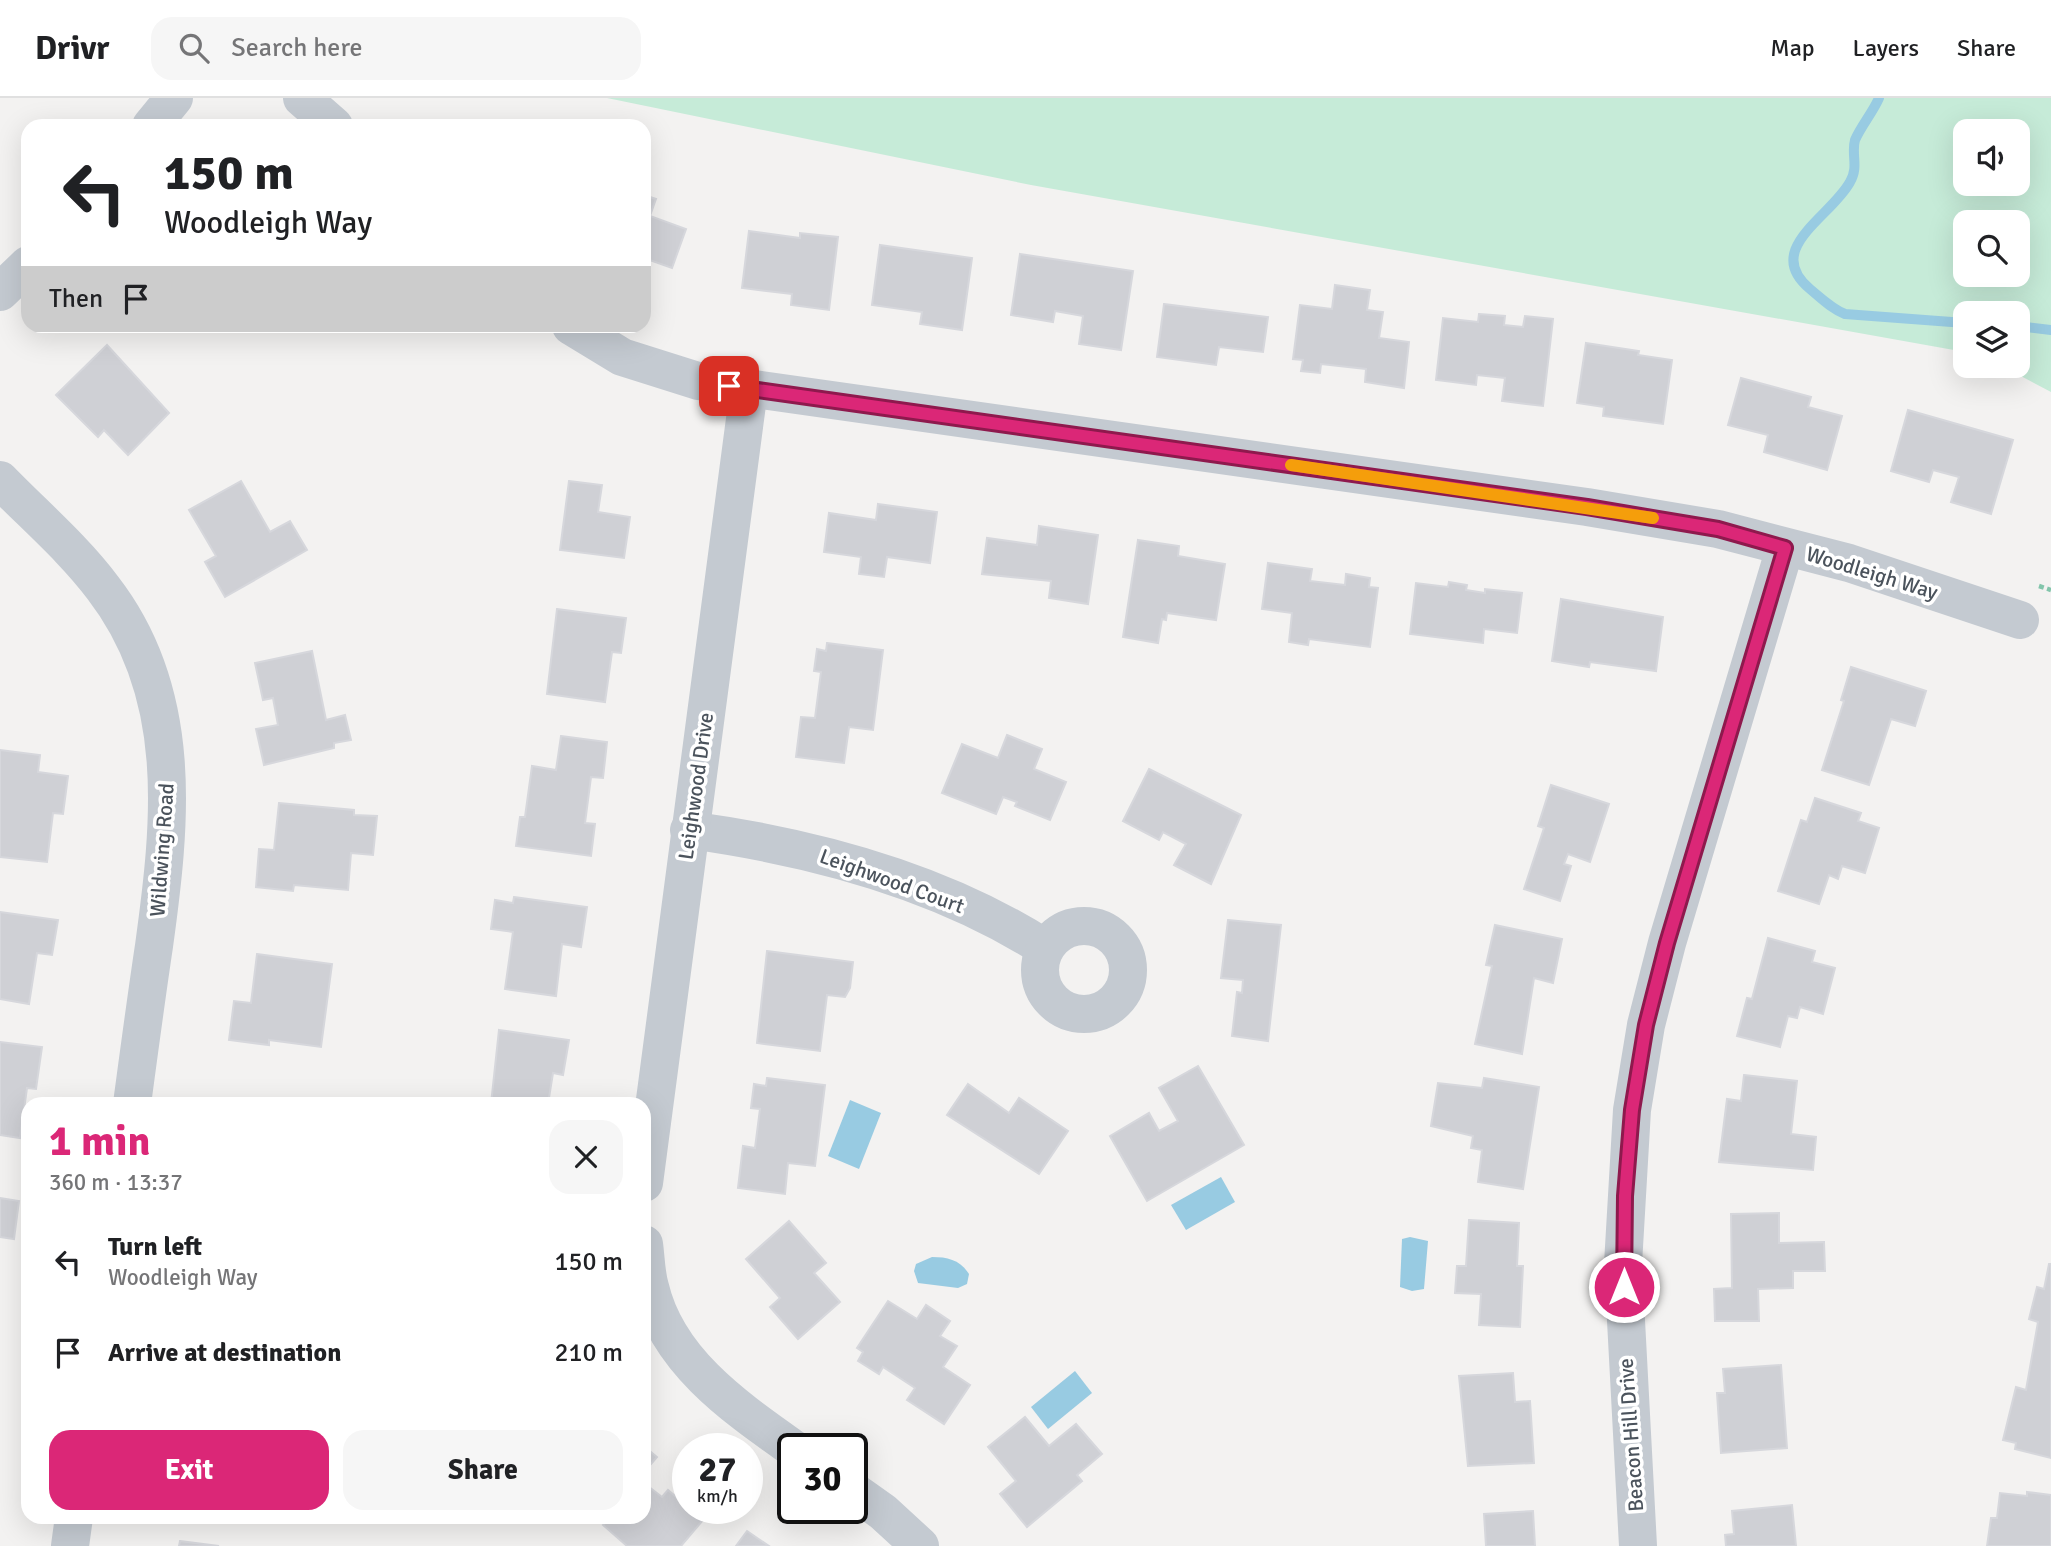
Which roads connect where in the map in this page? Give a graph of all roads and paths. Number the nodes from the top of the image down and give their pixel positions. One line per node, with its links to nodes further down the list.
1 (174, 98): 3 (street)
2 (302, 98): 4 (street)
3 (157, 119)
4 (326, 119)
5 (21, 272): 6 (street)
6 (0, 292)
7 (583, 333): 8 (street, Woodleigh Way)
8 (749, 389): 10 (street, Woodleigh Way); 12 (street, Leighwood Drive)
9 (0, 480): 14 (street, Wildwing Road)
10 (1785, 548): 11 (street, Woodleigh Way); 22 (street, Beacon Hill Drive)
11 (2020, 620)
12 (689, 830): 13 (street, Leighwood Court); 15 (street, Leighwood Drive)
13 (1045, 948)
14 (133, 1097)
15 (651, 1128)
16 (651, 1291): 17 (street)
17 (777, 1437)
18 (868, 1501): 21 (street)
19 (73, 1524): 20 (street)
20 (70, 1546)
21 (920, 1546)
22 (1638, 1546)

